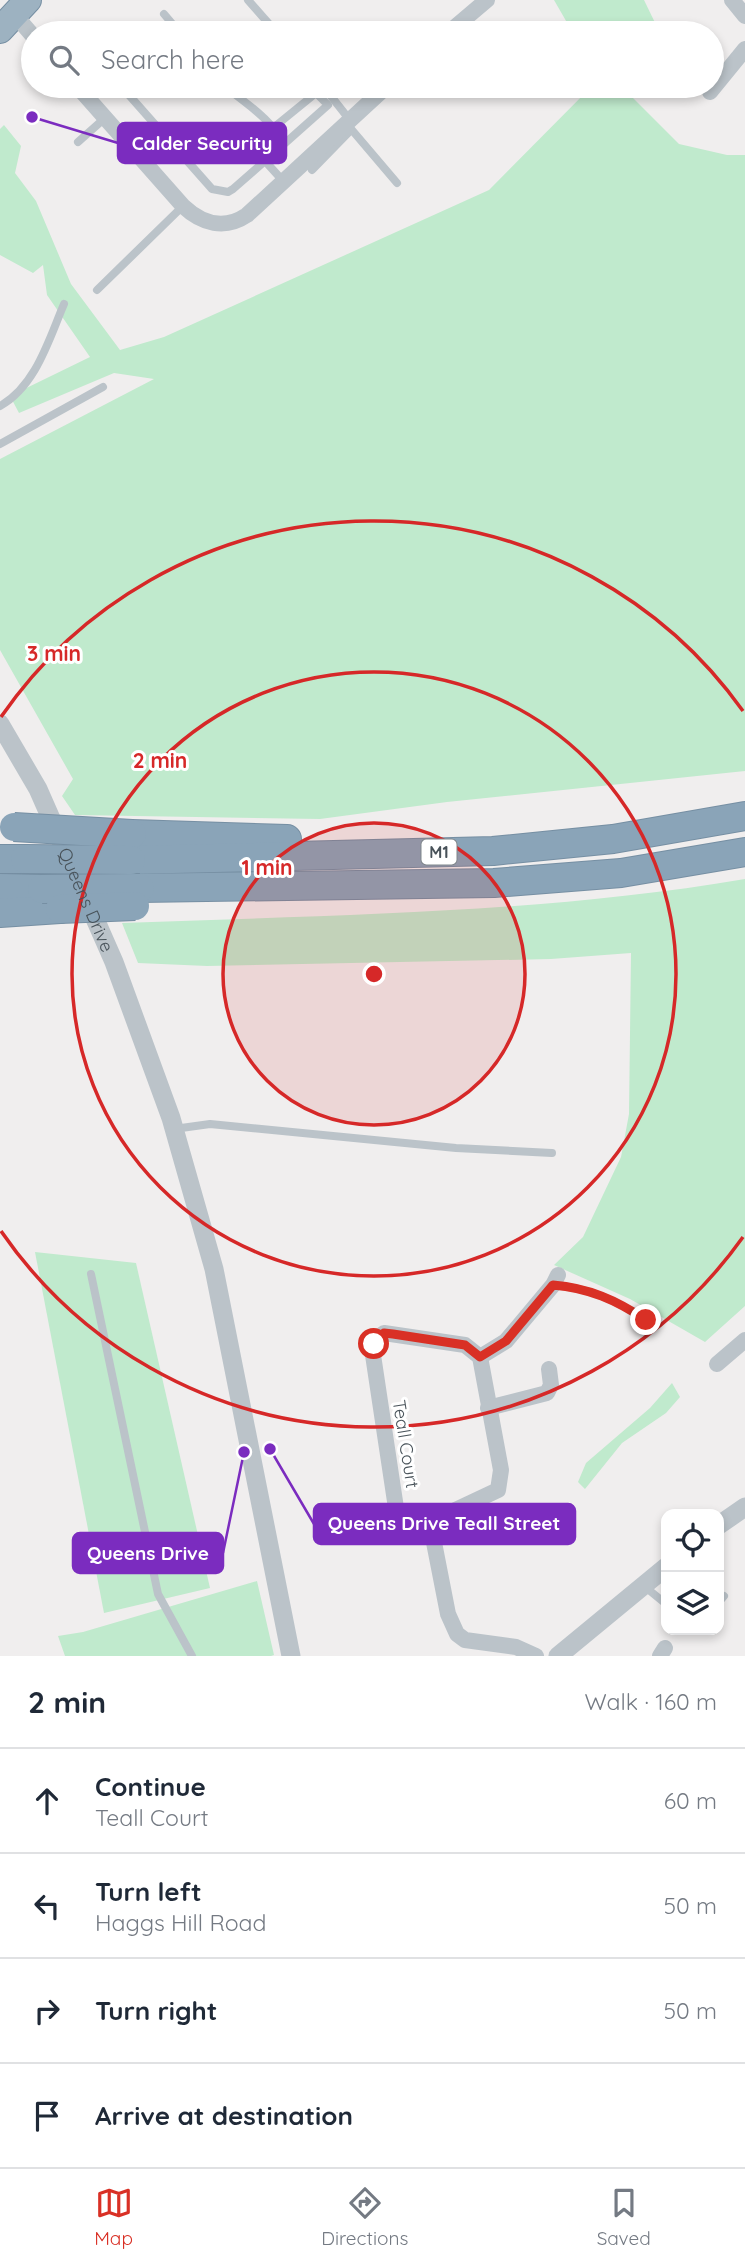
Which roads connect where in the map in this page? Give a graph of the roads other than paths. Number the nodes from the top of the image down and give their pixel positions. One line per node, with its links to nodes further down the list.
1 (248, 0): 7 (lane)
2 (487, 0): 8 (street)
3 (733, 0): 5 (street)
4 (164, 14): 6 (lane)
5 (745, 16)
6 (170, 21)
7 (266, 21)
8 (462, 21)
9 (745, 49): 10 (street)
10 (724, 75)
11 (88, 98): 18 (street)
12 (132, 98): 23 (lane)
13 (238, 98): 20 (lane)
14 (310, 98): 20 (lane)
15 (321, 98): 22 (lane)
16 (331, 98): 19 (lane)
17 (375, 98): 19 (street)
18 (105, 118): 21 (lane); 27 (street)
19 (349, 124): 24 (lane); 25 (street); 26 (lane)
20 (273, 128): 22 (lane)
21 (78, 142)
22 (285, 143): 23 (lane)
23 (265, 161): 25 (lane)
24 (312, 170)
25 (284, 182): 27 (street)
26 (397, 183)
27 (183, 206): 28 (lane)
28 (97, 290)
29 (64, 304): 31 (lane)
30 (103, 387): 32 (lane)
31 (0, 406)
32 (0, 444)
33 (0, 724): 42 (street, Queens Drive)
34 (745, 816): 36 (highway, M1)
35 (7, 827): 36 (highway, bridge)
36 (131, 847): 38 (highway, M1, bridge)
37 (745, 852): 40 (highway, M1, bridge)
38 (12, 859)
39 (0, 888): 40 (highway, M1)
40 (51, 899): 41 (highway)
41 (0, 913)
42 (174, 1129): 43 (lane); 60 (street, Queens Drive)
43 (552, 1153)
44 (91, 1274): 59 (lane)
45 (555, 1280): 46 (lane); 49 (street)
46 (646, 1320)
47 (719, 1340): 48 (street)
48 (745, 1340)
49 (480, 1357): 51 (street, Teall Court); 53 (street, Teall Court)
50 (549, 1369): 51 (street)
51 (488, 1408): 53 (street, Teall Court)
52 (745, 1507): 54 (street)
53 (430, 1522): 61 (street)
54 (724, 1522)
55 (661, 1571): 56 (street)
56 (643, 1585): 57 (lane); 58 (street)
57 (661, 1600)
58 (560, 1655)
59 (192, 1656)
60 (291, 1656)
61 (536, 1656)

